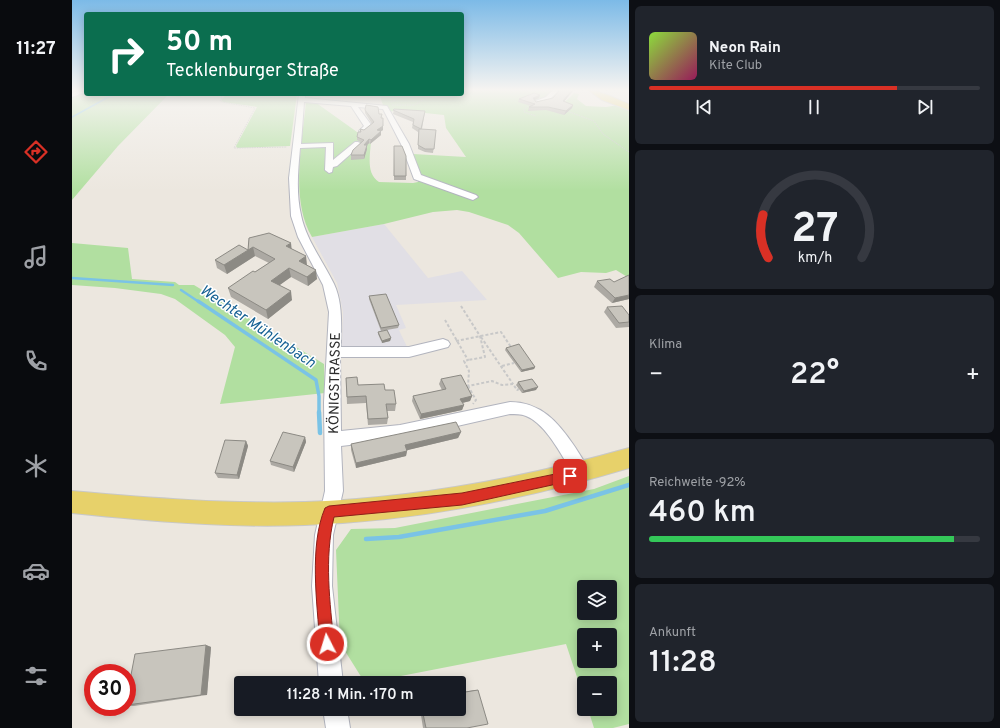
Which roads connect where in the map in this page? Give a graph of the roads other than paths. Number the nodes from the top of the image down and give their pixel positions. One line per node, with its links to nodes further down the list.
1 (298, 124): 6 (street, KÖNIGSTRASSE)
2 (363, 124): 4 (street)
3 (394, 124): 7 (street)
4 (365, 128)
5 (336, 145): 5 (street); 6 (street)
6 (296, 146): 9 (street, KÖNIGSTRASSE)
7 (473, 197)
8 (443, 344): 9 (street)
9 (334, 352): 10 (street, KÖNIGSTRASSE)
10 (333, 439): 12 (street); 14 (street, KÖNIGSTRASSE)
11 (629, 458): 12 (main road)
12 (582, 473): 14 (main road)
13 (72, 502): 14 (main road)
14 (329, 512): 15 (street, KÖNIGSTRASSE)
15 (330, 676)
16 (336, 716): 17 (street)
17 (338, 728)

